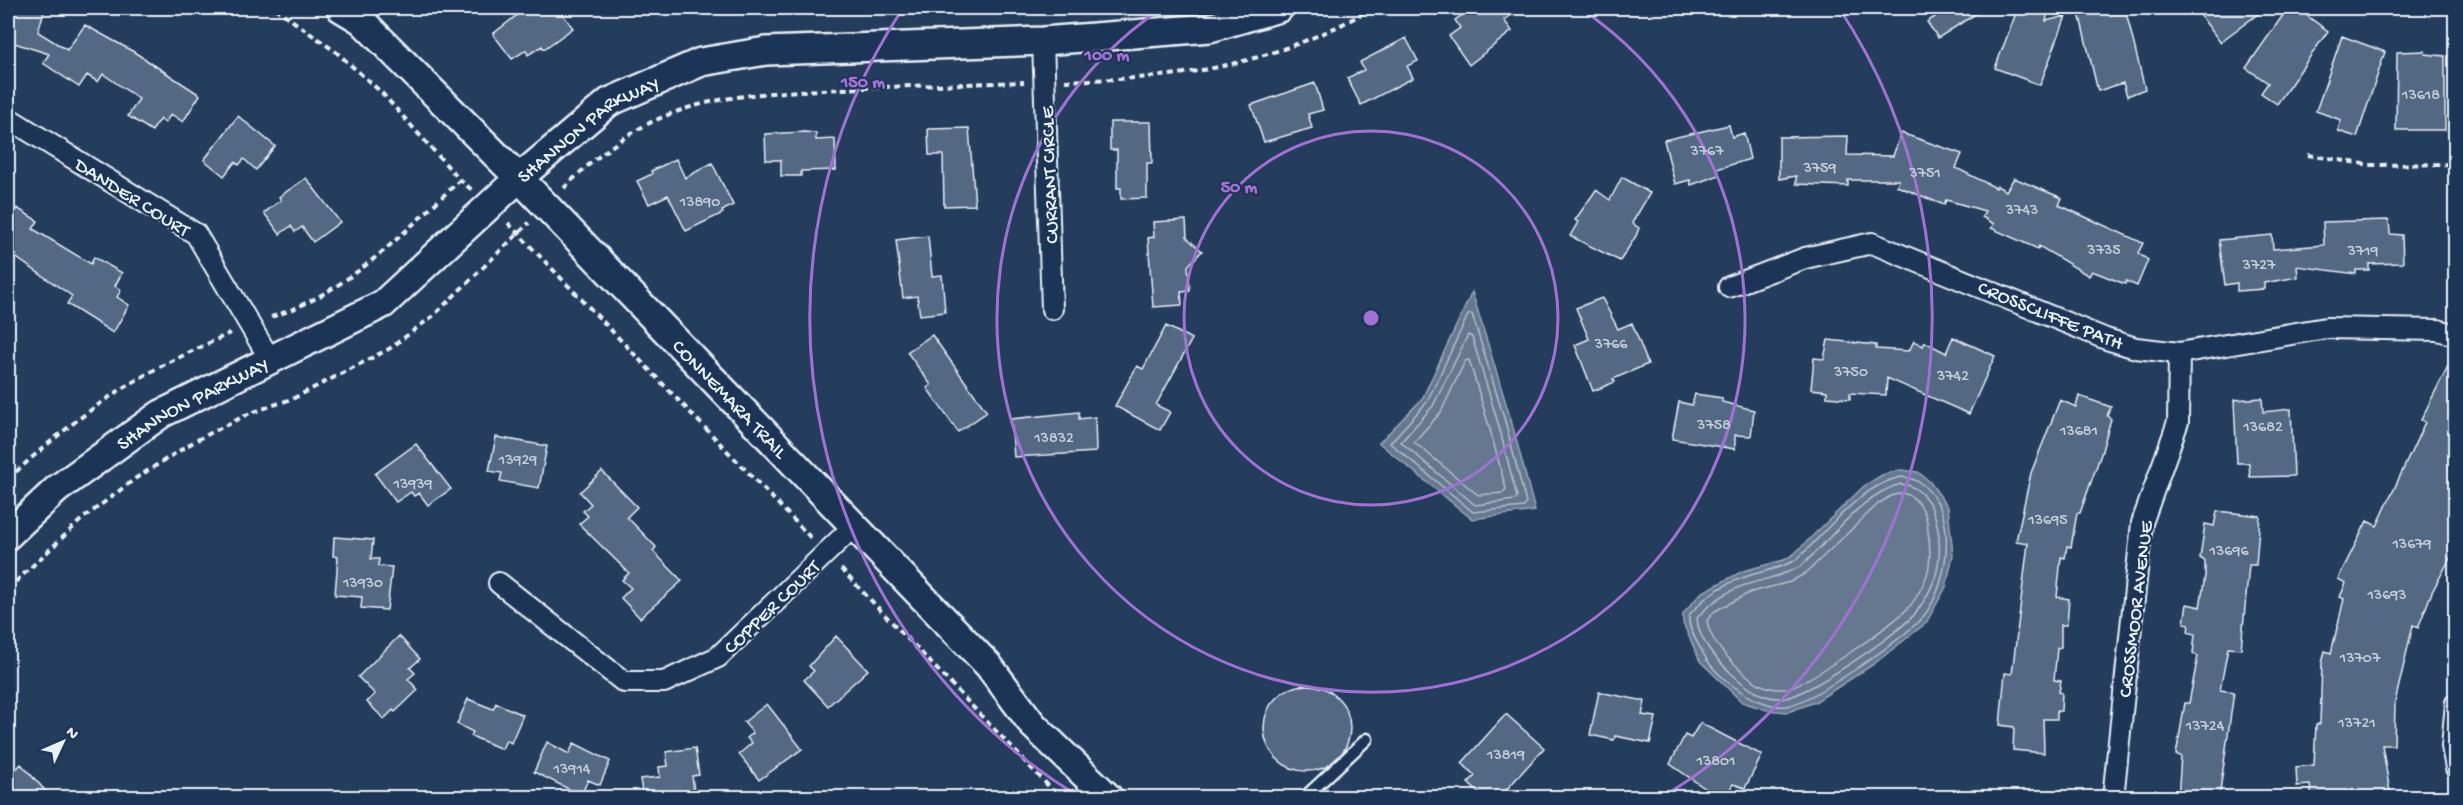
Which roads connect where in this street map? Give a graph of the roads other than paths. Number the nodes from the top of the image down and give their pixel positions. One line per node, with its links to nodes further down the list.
1 (341, 8): 5 (street, CONNEMARA TRAIL)
2 (1279, 8): 3 (street, SHANNON PARKWAY)
3 (1043, 41): 5 (street, SHANNON PARKWAY); 7 (street, CURRANT CIRCLE)
4 (8, 118): 10 (street, DANDER COURT)
5 (519, 178): 10 (street, SHANNON PARKWAY); 11 (street, CONNEMARA TRAIL)
6 (1729, 287): 9 (street, CROSSCLIFFE PATH)
7 (1052, 309)
8 (2456, 335): 9 (street, CROSSCLIFFE PATH)
9 (2179, 353): 19 (street, CROSSMOOR AVENUE)
10 (271, 360): 12 (street, SHANNON PARKWAY)
11 (855, 525): 13 (street, COPPER COURT); 17 (street, CONNEMARA TRAIL)
12 (8, 535)
13 (499, 583)
14 (2456, 703): 16 (street)
15 (1367, 739): 18 (lane)
16 (2456, 768)
17 (1109, 798)
18 (1304, 798)
19 (2112, 798)

